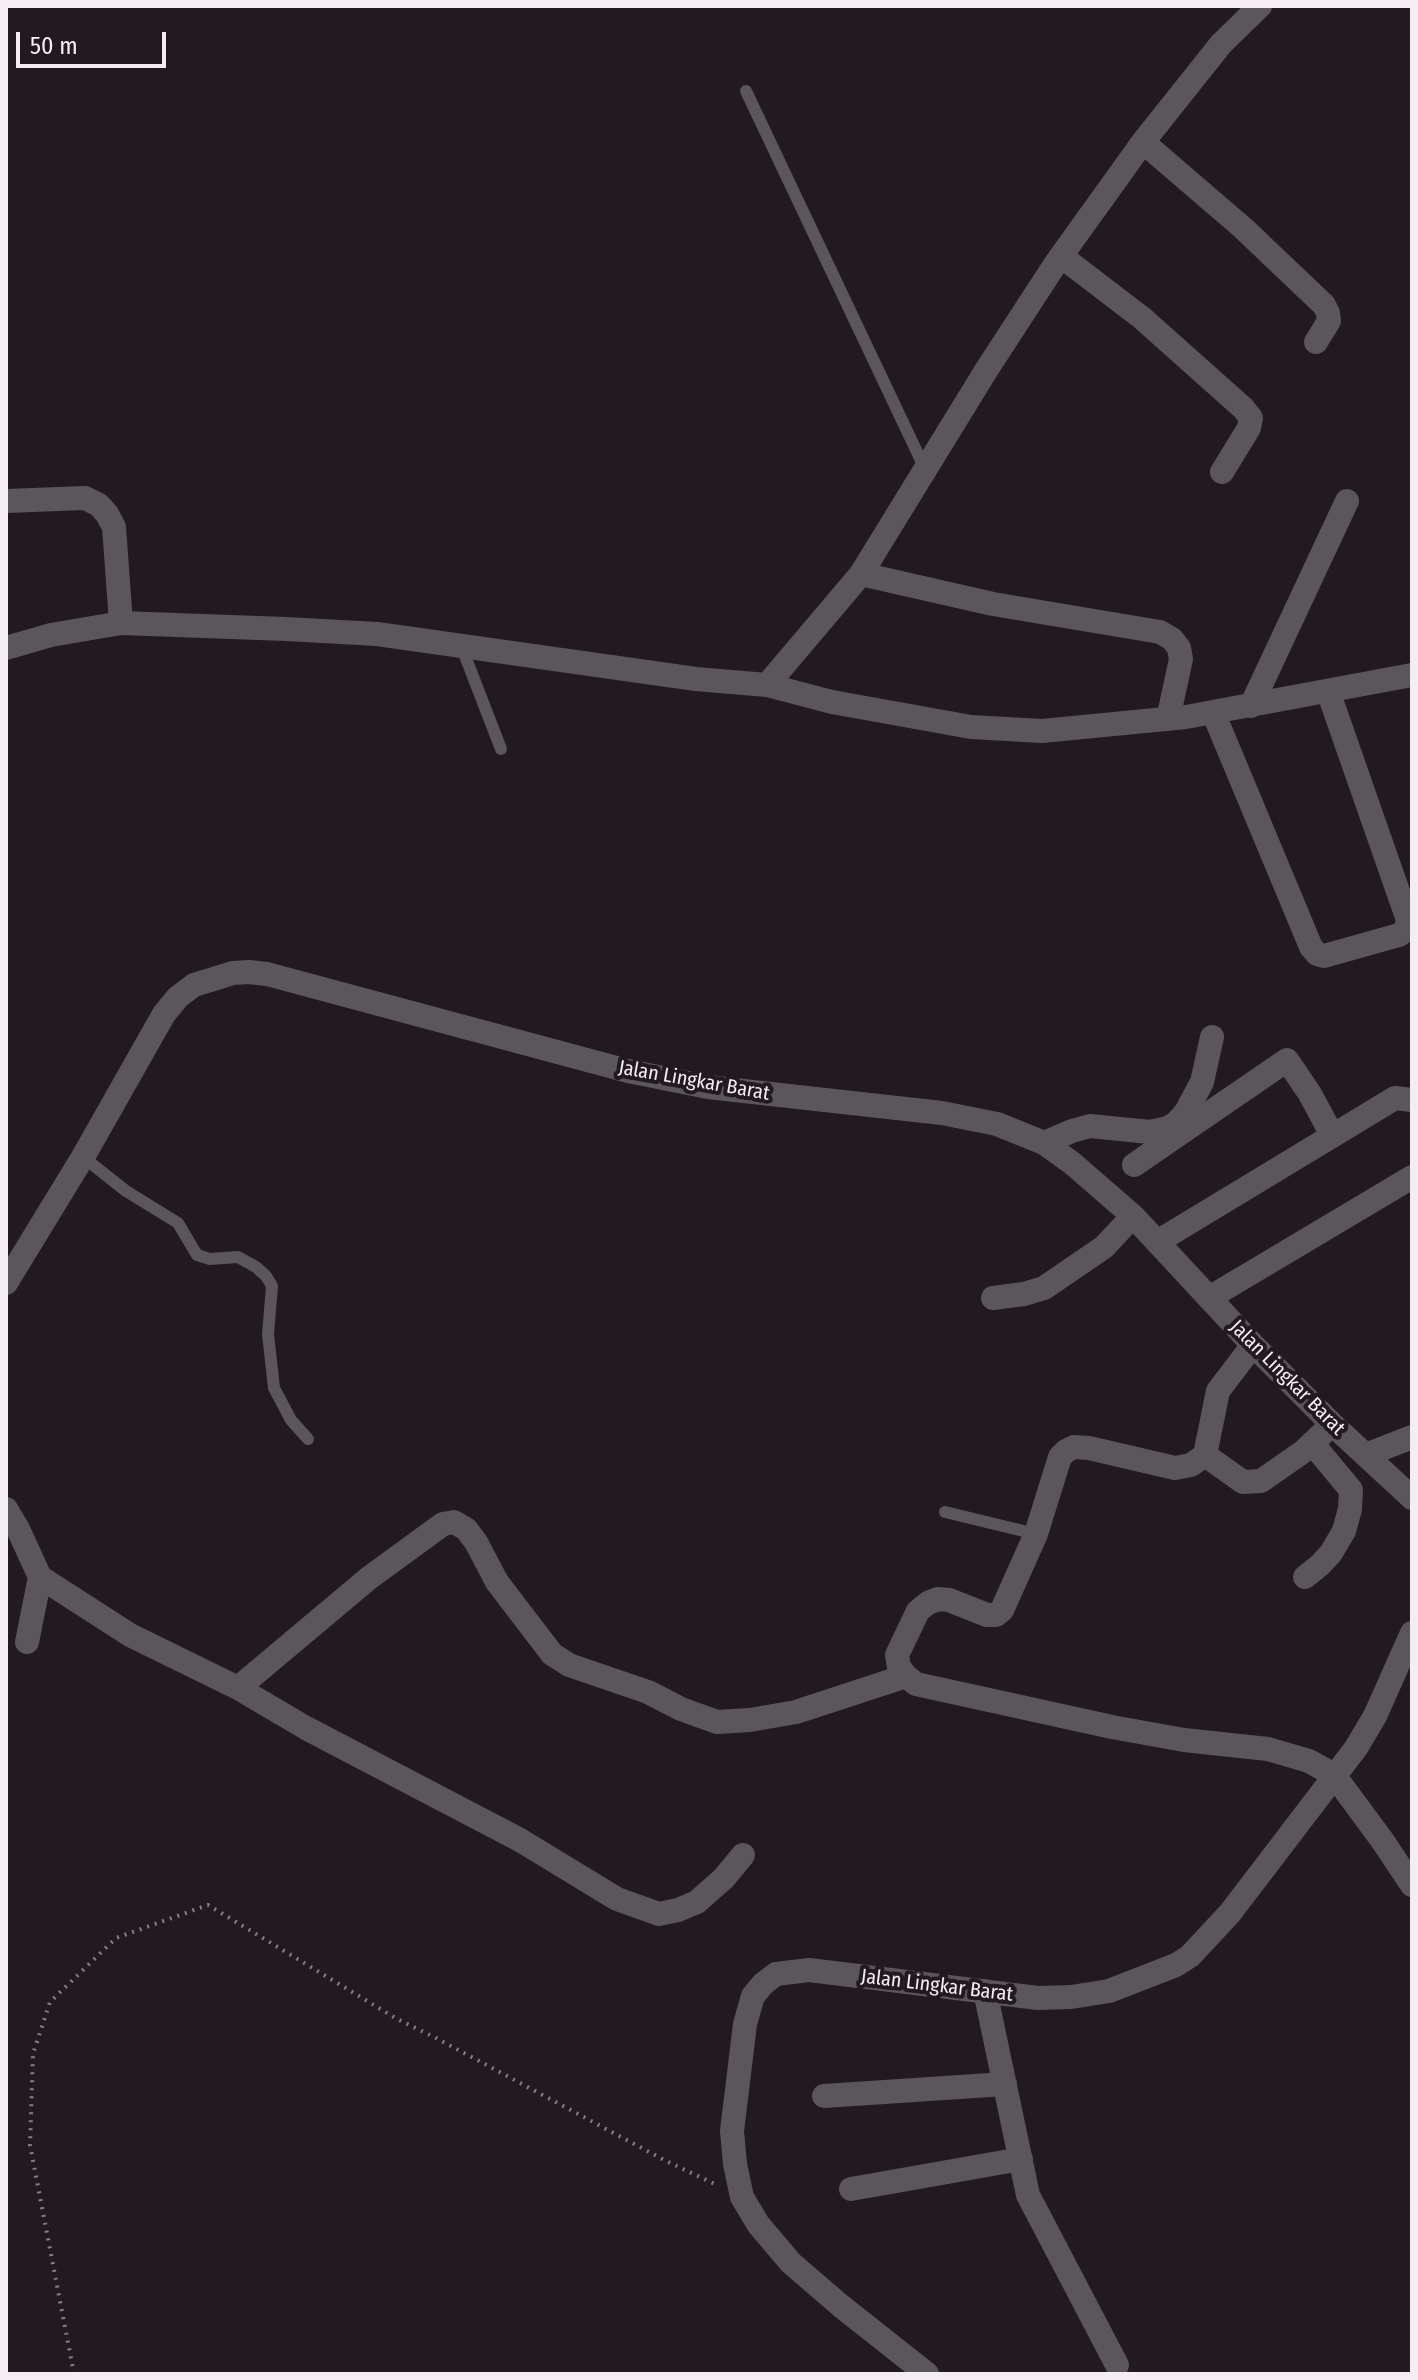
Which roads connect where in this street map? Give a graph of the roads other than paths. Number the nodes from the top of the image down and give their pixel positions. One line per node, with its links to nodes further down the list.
1 (1260, 6): 3 (street)
2 (746, 91): 6 (lane)
3 (1143, 142): 4 (street); 5 (street)
4 (1061, 256): 6 (street); 7 (street)
5 (1316, 342)
6 (926, 471): 10 (street)
7 (1222, 472)
8 (6, 501): 11 (street)
9 (1347, 501): 17 (street)
10 (861, 574): 15 (street); 19 (street)
11 (121, 623): 12 (street); 13 (street)
12 (6, 648)
13 (462, 648): 15 (street); 20 (lane)
14 (1412, 675): 16 (street)
15 (767, 685): 19 (street)
16 (1328, 691): 17 (street); 18 (street)
17 (1251, 706): 18 (street)
18 (1213, 712): 19 (street)
19 (1168, 719)
20 (501, 749)
21 (1212, 1037): 23 (street)
22 (1412, 1100): 24 (street)
23 (1150, 1132): 25 (street); 27 (street)
24 (1332, 1135): 27 (street); 31 (street)
25 (1044, 1143): 26 (street, Jalan Lingkar Barat); 29 (street, Jalan Lingkar Barat)
26 (83, 1157): 32 (street, Jalan Lingkar Barat); 38 (lane)
27 (1134, 1165): 29 (street)
28 (1412, 1177): 34 (street)
29 (1114, 1199): 30 (street, Jalan Lingkar Barat)
30 (1133, 1216): 31 (street, Jalan Lingkar Barat); 33 (street)
31 (1157, 1242): 34 (street, Jalan Lingkar Barat)
32 (6, 1283)
33 (993, 1298)
34 (1209, 1298): 35 (street, Jalan Lingkar Barat)
35 (1253, 1345): 36 (street, Jalan Lingkar Barat); 40 (street)
36 (1333, 1425): 39 (street); 41 (street, Jalan Lingkar Barat)
37 (1412, 1437): 41 (street)
38 (308, 1439)
39 (1312, 1443): 40 (street); 47 (street)
40 (1205, 1455): 45 (street)
41 (1366, 1455): 42 (street, Jalan Lingkar Barat)
42 (1412, 1498)
43 (6, 1509): 46 (street)
44 (945, 1512): 45 (lane)
45 (1036, 1534): 50 (street)
46 (40, 1577): 49 (street); 51 (street)
47 (1305, 1577)
48 (1412, 1633): 52 (street, Jalan Lingkar Barat)
49 (27, 1642)
50 (906, 1676): 51 (street); 52 (street)
51 (238, 1688): 53 (street)
52 (1334, 1775): 54 (street); 55 (street, Jalan Lingkar Barat)
53 (743, 1855)
54 (1412, 1885)
55 (985, 1991): 56 (street); 61 (street, Jalan Lingkar Barat)
56 (1005, 2084): 57 (street); 58 (street)
57 (824, 2096)
58 (1021, 2159): 59 (street); 60 (street)
59 (851, 2189)
60 (1117, 2365)
61 (927, 2374)

